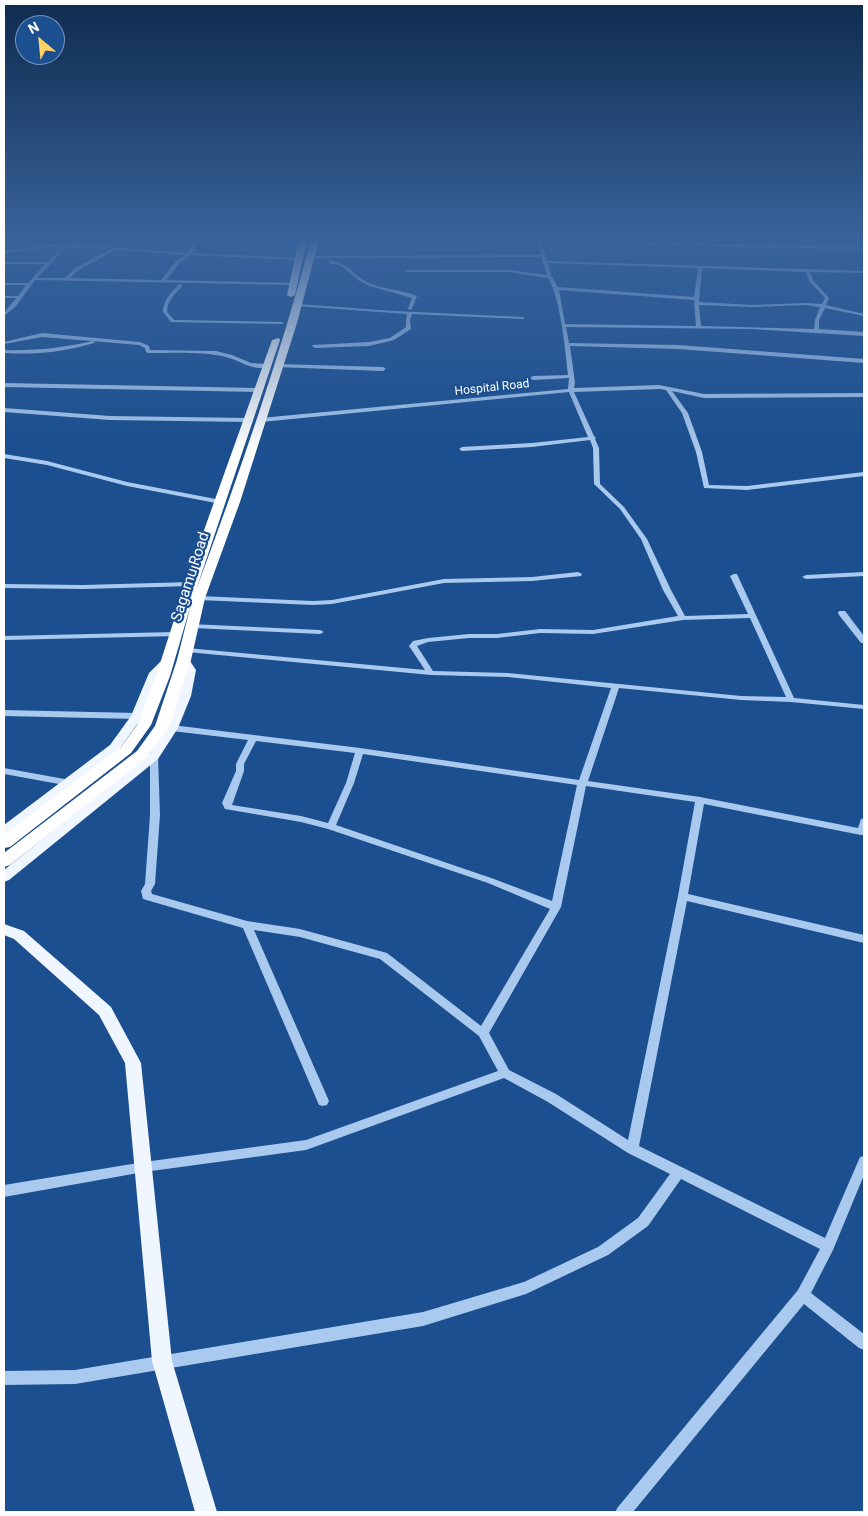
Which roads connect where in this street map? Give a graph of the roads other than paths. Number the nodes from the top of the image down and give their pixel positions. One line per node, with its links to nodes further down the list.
1 (165, 311): 12 (street)
2 (286, 311): 12 (highway, Sagamu Road)
3 (296, 311): 23 (highway, Sagamu Road)
4 (376, 311): 9 (street)
5 (560, 311): 13 (street)
6 (698, 311): 14 (street)
7 (821, 311): 15 (street)
8 (845, 311): 10 (street)
9 (412, 312): 11 (street); 20 (street)
10 (864, 315)
11 (523, 318)
12 (282, 323): 23 (highway, Sagamu Road)
13 (563, 325): 14 (street); 19 (street)
14 (700, 326): 15 (street)
15 (816, 331): 16 (street)
16 (864, 334)
17 (100, 340): 18 (street); 21 (street); 23 (street)
18 (4, 343)
19 (567, 344): 22 (street); 25 (street)
20 (315, 346)
21 (4, 352)
22 (864, 361)
23 (272, 366): 24 (street); 29 (highway, Sagamu Road); 34 (highway, Sagamu Road)
24 (383, 369)
25 (571, 376): 26 (street); 30 (street)
26 (533, 378)
27 (4, 385): 29 (street)
28 (667, 388): 30 (street, Hospital Road); 31 (street, Hospital Road); 38 (street)
29 (258, 390): 33 (highway, Sagamu Road)
30 (571, 390): 34 (street, Hospital Road); 35 (street)
31 (864, 395)
32 (4, 410): 33 (street)
33 (248, 420): 39 (highway, Sagamu Road)
34 (261, 420): 46 (highway, Sagamu Road)
35 (593, 438): 36 (street); 49 (street)
36 (462, 449)
37 (4, 456): 39 (street)
38 (864, 474)
39 (221, 502): 44 (highway, Sagamu Road)
40 (578, 574): 46 (street)
41 (864, 574): 43 (street)
42 (734, 576): 48 (street)
43 (806, 577)
44 (192, 584): 45 (street); 52 (highway, Sagamu Road)
45 (4, 586)
46 (200, 598): 50 (highway, Sagamu Road)
47 (842, 613): 54 (street)
48 (751, 616): 49 (street); 59 (street)
49 (683, 618): 57 (street)
50 (193, 626): 51 (street); 56 (highway, Sagamu Road)
51 (320, 632)
52 (175, 634): 53 (street); 55 (highway, Sagamu Road)
53 (4, 638)
54 (864, 641)
55 (167, 661): 62 (main road); 75 (highway, Sagamu Road)
56 (184, 662): 57 (street); 63 (main road); 76 (highway, Sagamu Road)
57 (431, 673): 58 (street)
58 (616, 686): 59 (street); 69 (street)
59 (791, 700): 60 (street)
60 (864, 707)
61 (4, 713): 62 (street)
62 (137, 716): 68 (main road)
63 (172, 728): 64 (street); 66 (main road)
64 (253, 738): 65 (street); 72 (street)
65 (360, 751): 69 (street); 72 (street)
66 (154, 756): 77 (main road); 80 (street)
67 (4, 771): 68 (street)
68 (70, 784): 73 (main road)
69 (582, 784): 70 (street); 79 (street)
70 (700, 800): 74 (street); 78 (street)
71 (864, 821): 74 (street)
72 (331, 827): 79 (street)
73 (4, 830)
74 (863, 832)
75 (4, 842)
76 (4, 861)
77 (4, 878)
78 (684, 896): 82 (street); 86 (street)
79 (556, 907): 83 (street)
80 (247, 926): 83 (street); 85 (street)
81 (7, 927): 88 (main road)
82 (864, 939)
83 (483, 1032): 84 (street)
84 (505, 1073): 86 (street); 88 (street)
85 (323, 1101)
86 (632, 1150): 89 (street)
87 (864, 1161): 91 (street)
88 (144, 1166): 90 (street); 94 (main road)
89 (678, 1173): 91 (street); 94 (street)
90 (4, 1191)
91 (828, 1246): 92 (street)
92 (803, 1295): 93 (street); 97 (street)
93 (864, 1343)
94 (162, 1361): 95 (street); 96 (main road)
95 (4, 1378)
96 (206, 1512)
97 (624, 1512)

